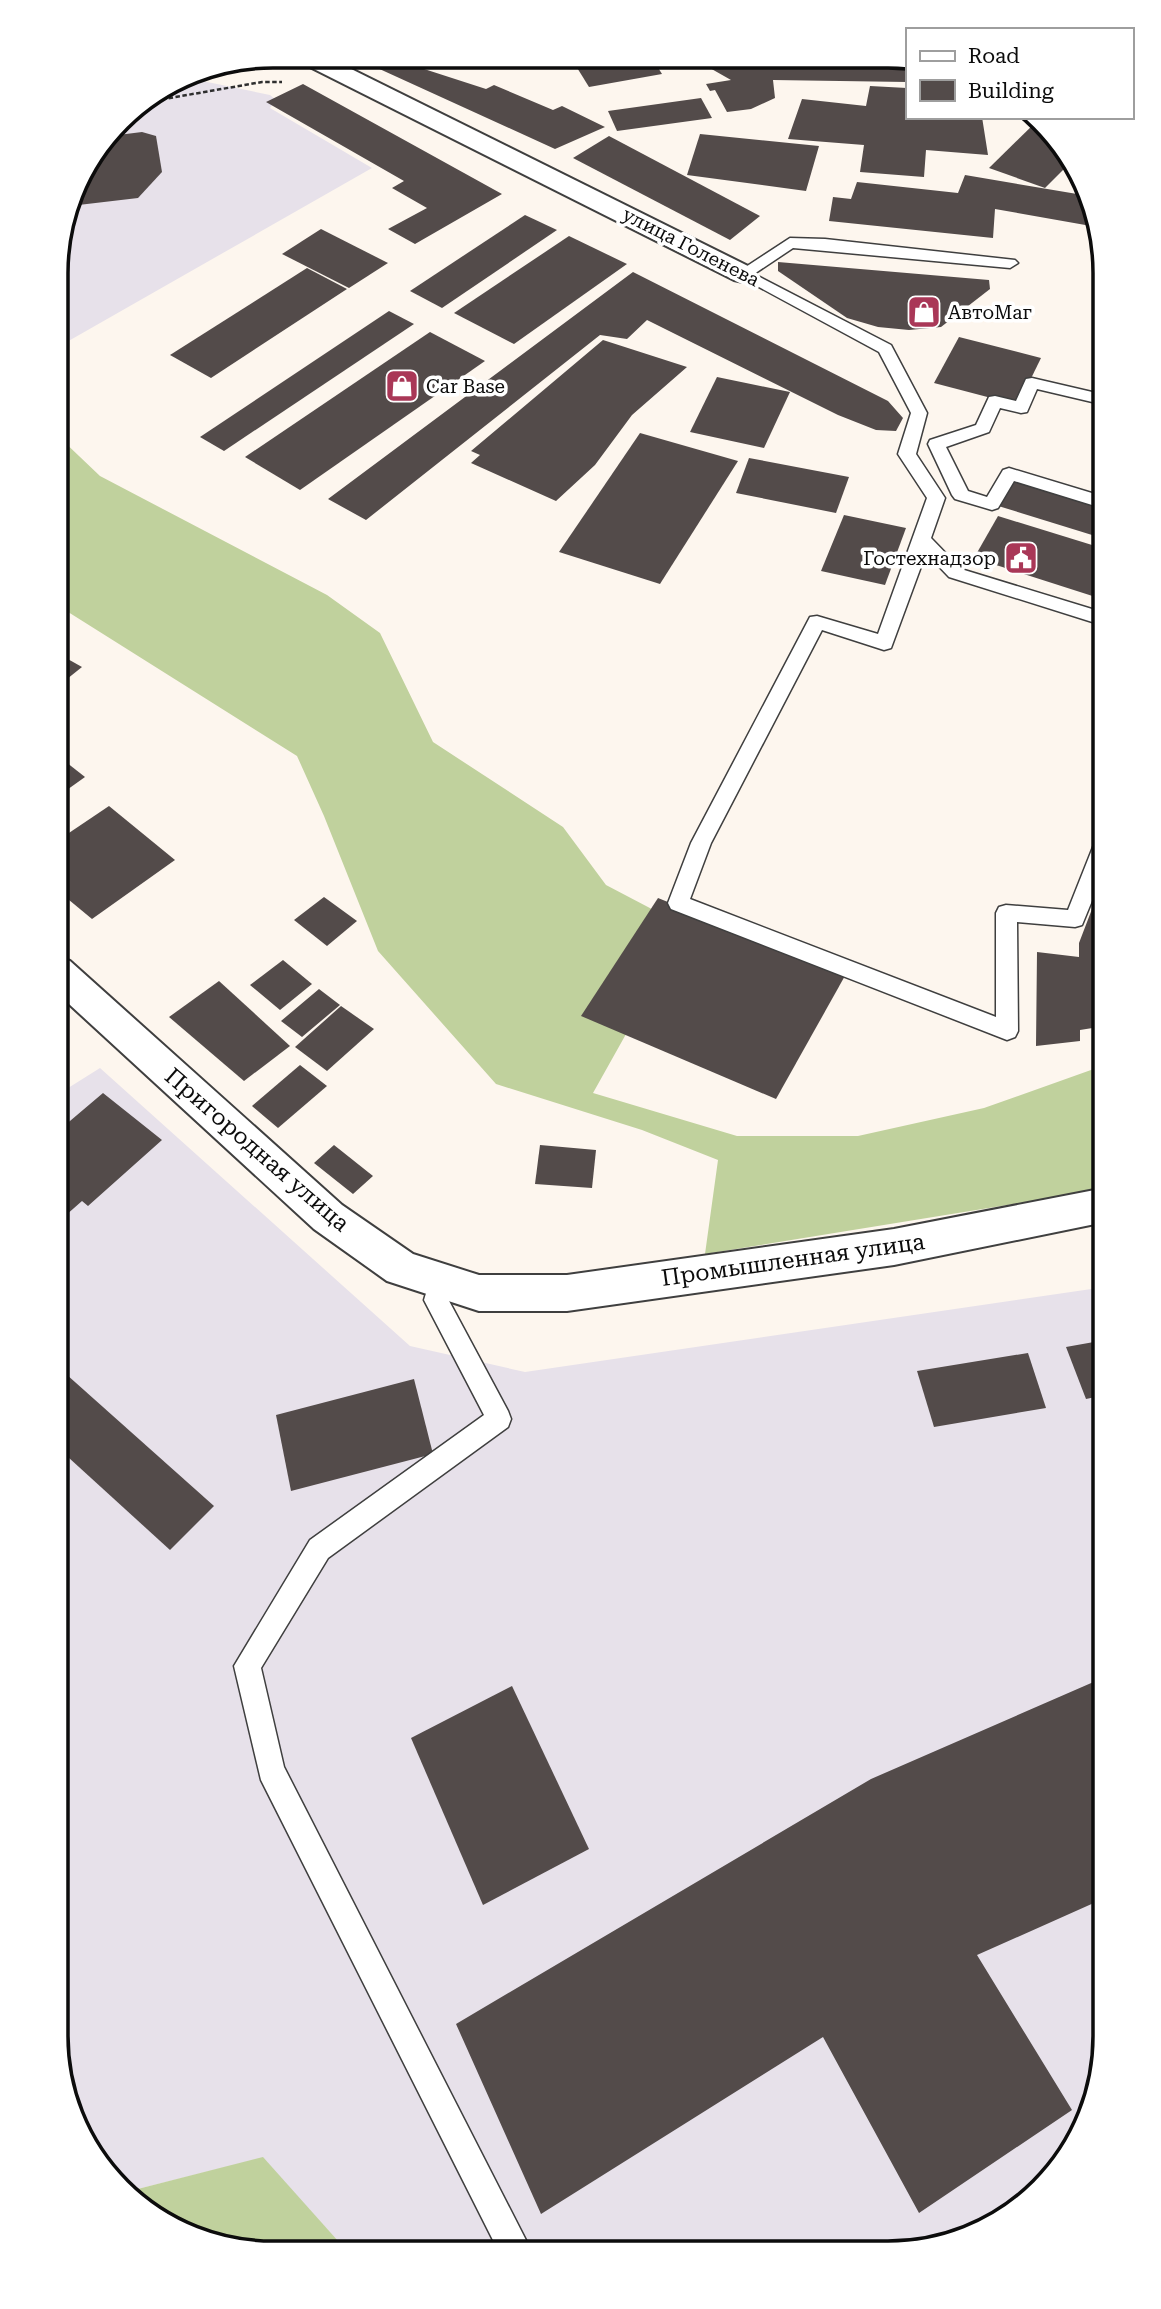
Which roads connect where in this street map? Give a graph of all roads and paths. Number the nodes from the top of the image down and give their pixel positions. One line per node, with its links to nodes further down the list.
1 (332, 69): 5 (street, улица Голенева)
2 (286, 82): 3 (path)
3 (167, 99)
4 (1010, 262): 5 (lane)
5 (743, 274): 8 (lane, улица Голенева)
6 (1093, 397): 7 (lane)
7 (1093, 499)
8 (922, 539): 9 (lane); 10 (lane)
9 (1093, 616)
10 (1093, 874)
11 (69, 982): 13 (street, Пригородная улица)
12 (1092, 1207): 14 (street, Промышленная улица)
13 (440, 1280): 14 (street, Пригородная улица); 15 (lane)
14 (479, 1293)
15 (510, 2241)

